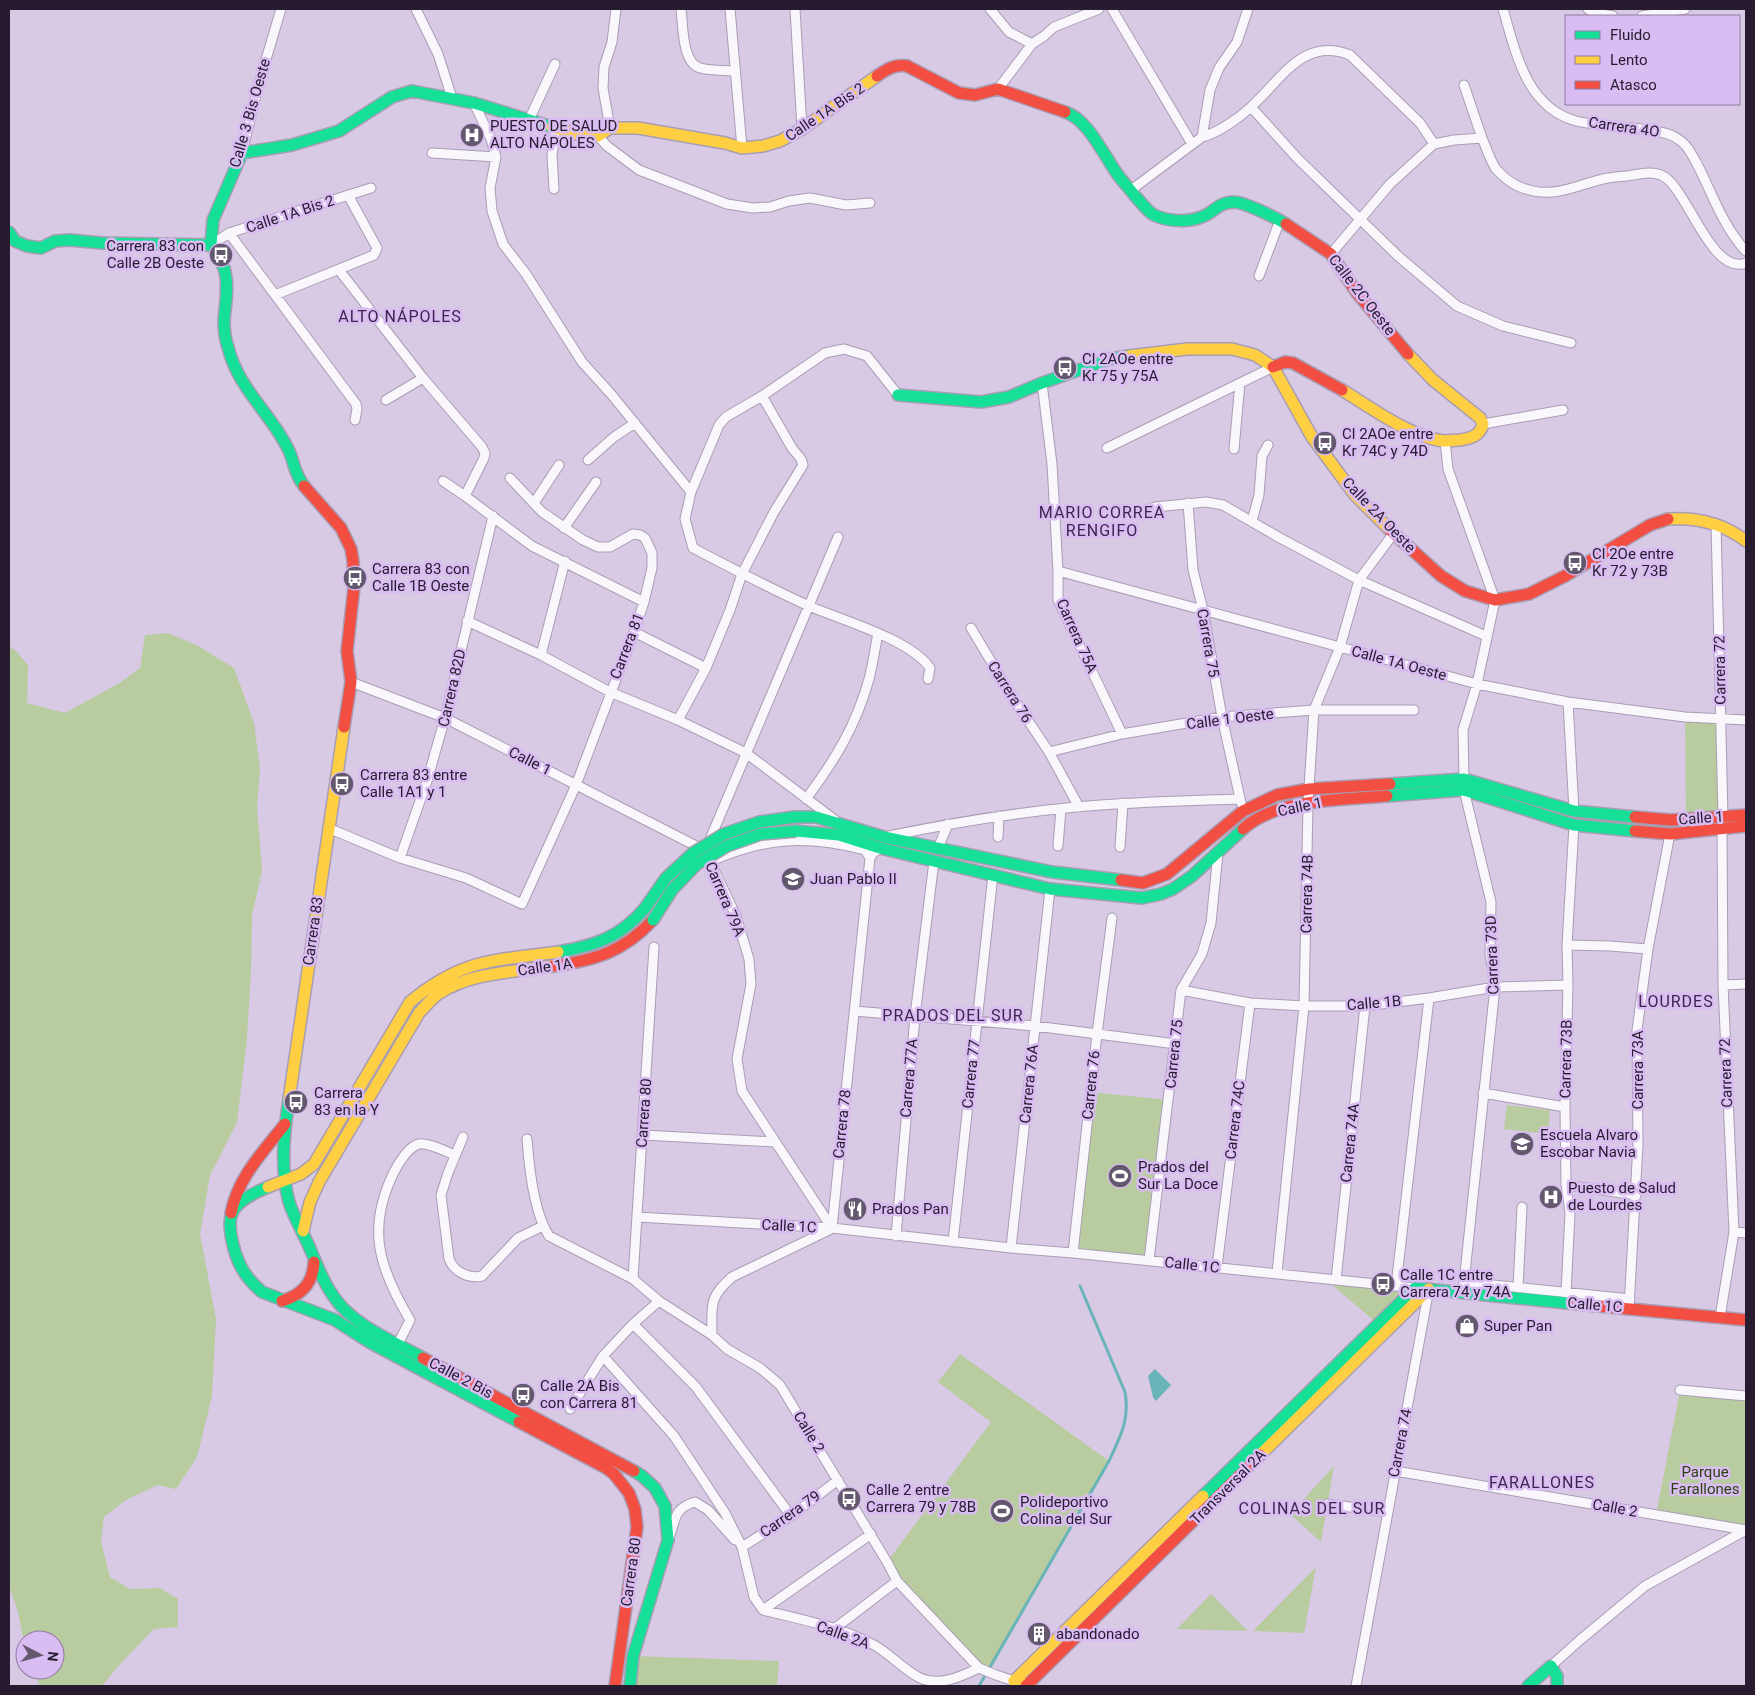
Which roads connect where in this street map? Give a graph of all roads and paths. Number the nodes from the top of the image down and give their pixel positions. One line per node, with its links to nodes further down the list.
1 (281, 9): 34 (street, Calle 3 Bis Oeste)
2 (416, 9): 21 (street)
3 (616, 9): 26 (street)
4 (681, 9): 18 (street)
5 (730, 9): 18 (street)
6 (795, 9): 27 (street)
7 (990, 9): 16 (street)
8 (1100, 9): 16 (street)
9 (1112, 9): 31 (street)
10 (1248, 9): 29 (street)
11 (1503, 9): 47 (street, Carrera 4O)
12 (1588, 9): 14 (street)
13 (1685, 9): 15 (street)
14 (1607, 15)
15 (1648, 15)
16 (1032, 44): 20 (street)
17 (555, 64): 24 (street)
18 (735, 71): 33 (street)
19 (1464, 84): 30 (street)
20 (998, 89): 27 (street, Calle 1A Bis 2); 39 (street, Calle 2C Oeste)
21 (452, 98): 22 (street); 34 (street)
22 (474, 104): 24 (street); 36 (street)
23 (1251, 107): 29 (street); 32 (street); 42 (street)
24 (529, 120): 25 (street)
25 (556, 127): 28 (street); 38 (street)
26 (610, 128): 28 (street); 33 (street, Calle 1A Bis 2)
27 (802, 129): 33 (street, Calle 1A Bis 2)
28 (598, 136): 41 (street)
29 (1202, 137): 31 (street)
30 (1482, 138): 32 (street); 49 (street)
31 (1192, 144): 39 (street)
32 (1434, 144): 42 (street)
33 (742, 148)
34 (242, 153): 46 (street, Calle 3 Bis Oeste)
35 (432, 153): 36 (street)
36 (496, 158): 63 (street)
37 (371, 188): 40 (street, Calle 1A Bis 2)
38 (554, 189)
39 (1132, 190): 43 (street, Calle 2C Oeste)
40 (348, 195): 45 (street, Calle 1A Bis 2); 50 (street)
41 (870, 203)
42 (1360, 218): 48 (street); 53 (street)
43 (1280, 220): 48 (street, Calle 2C Oeste); 51 (street)
44 (9, 232): 46 (street)
45 (229, 233): 46 (street, Calle 1A Bis 2); 52 (street)
46 (211, 245): 103 (street, Carrera 83)
47 (1746, 251)
48 (1331, 254): 64 (street, Calle 2C Oeste)
49 (1746, 263)
50 (338, 270): 52 (street); 55 (street)
51 (1258, 276)
52 (275, 295): 62 (street)
53 (1571, 343)
54 (1273, 367): 56 (street); 57 (street); 65 (street); 83 (street, Calle 2A Oeste)
55 (423, 378): 60 (street); 75 (street)
56 (1042, 383): 58 (street); 87 (street, Carrera 75A)
57 (1240, 383): 67 (street); 68 (street)
58 (898, 395): 59 (street)
59 (762, 396): 74 (street); 88 (street)
60 (386, 400)
61 (1563, 410): 64 (street)
62 (354, 420)
63 (635, 423): 69 (street); 74 (street)
64 (1483, 424): 65 (street)
65 (1445, 441): 90 (street)
66 (1268, 445): 80 (street)
67 (1107, 448)
68 (1234, 449)
69 (588, 460)
70 (559, 465): 76 (street)
71 (510, 478): 76 (street, Carrera 81)
72 (443, 481): 75 (street)
73 (596, 482): 82 (street)
74 (691, 492): 88 (street)
75 (465, 496): 79 (street)
76 (534, 503): 82 (street, Carrera 81)
77 (1188, 503): 78 (street); 80 (street); 93 (street, Carrera 75)
78 (1155, 507)
79 (493, 516): 86 (street); 94 (street, Carrera 82D)
80 (1252, 521): 89 (street)
81 (1716, 524): 85 (street, Calle 2A Oeste); 90 (street, Calle 2A Oeste); 112 (street, Carrera 72)
82 (564, 528): 91 (street, Carrera 81)
83 (1394, 533): 89 (street, Carrera 74B); 90 (street, Calle 2A Oeste)
84 (838, 537): 92 (street, Carrera 79A)
85 (1746, 541)
86 (564, 562): 91 (street); 100 (street)
87 (1058, 571): 93 (street, Calle 1A Oeste); 114 (street, Carrera 75A)
88 (742, 574): 92 (street); 101 (street)
89 (1358, 580): 98 (street); 99 (street, Carrera 74B)
90 (1494, 600): 98 (street, Carrera 73D)
91 (644, 602): 96 (street, Carrera 81)
92 (809, 606): 97 (street); 116 (street, Carrera 79A)
93 (1203, 610): 99 (street, Calle 1A Oeste); 109 (street, Carrera 75)
94 (467, 621): 100 (street, Calle 1); 110 (street, Carrera 82D)
95 (971, 628): 115 (street, Carrera 76)
96 (634, 632): 101 (street); 105 (street, Carrera 81)
97 (878, 633): 102 (street); 120 (street)
98 (1486, 636): 104 (street, Carrera 73D)
99 (1340, 647): 104 (street, Calle 1A Oeste); 107 (street, Carrera 74B)
100 (541, 655): 105 (street, Calle 1)
101 (706, 668): 111 (street)
102 (928, 680)
103 (350, 682): 110 (street, Calle 1); 135 (street, Carrera 83)
104 (1477, 684): 106 (street, Calle 1A Oeste); 118 (street, Carrera 73D)
105 (610, 692): 111 (street, Calle 1); 117 (street, Carrera 81)
106 (1568, 702): 112 (street, Calle 1A Oeste); 127 (street)
107 (1314, 710): 108 (street, Calle 1 Oeste); 109 (street, Calle 1 Oeste); 119 (street, Carrera 74B)
108 (1414, 710)
109 (1222, 717): 114 (street, Calle 1 Oeste); 121 (street, Carrera 75)
110 (446, 718): 117 (street, Calle 1); 146 (street, Carrera 82D)
111 (678, 720): 116 (street, Calle 1)
112 (1721, 720): 113 (street, Calle 1A Oeste); 130 (street, Carrera 72)
113 (1746, 720)
114 (1122, 734): 115 (street, Calle 1 Oeste)
115 (1048, 752): 124 (street, Carrera 76)
116 (746, 753): 120 (street, Calle 1); 144 (street, Carrera 79A)
117 (576, 785): 144 (street, Calle 1); 146 (street, Carrera 81)
118 (1464, 785): 119 (street, Calle 1); 123 (street, Calle 1); 127 (street, Calle 1); 133 (street, Calle 1); 159 (street, Carrera 73D)
119 (1309, 789): 123 (street, Carrera 74B); 126 (street, Calle 1)
120 (806, 799): 131 (street, Calle 1)
121 (1240, 799): 122 (street, Calle 1); 126 (street, Carrera 75)
122 (1122, 803): 124 (street, Calle 1); 141 (street)
123 (1308, 803): 145 (street, Calle 1); 163 (street, Carrera 74B)
124 (1079, 807): 125 (street, Calle 1)
125 (1061, 808): 129 (street, Calle 1); 140 (street)
126 (1242, 811): 143 (street, Calle 1)
127 (1574, 811): 130 (street, Calle 1)
128 (1746, 815): 130 (street, Calle 1)
129 (999, 816): 132 (street, Calle 1); 138 (street)
130 (1722, 816)
131 (839, 823): 139 (street, Calle 1); 179 (street, Calle 1A, bridge)
132 (948, 824): 139 (street, Calle 1); 143 (street)
133 (1574, 825): 137 (street, Calle 1); 153 (street, Carrera 73B)
134 (1746, 826): 136 (street, Calle 1)
135 (328, 828): 146 (street); 173 (street, Carrera 83)
136 (1722, 828): 137 (street, Calle 1); 158 (street, Carrera 72)
137 (1670, 834): 155 (street, Carrera 73A)
138 (998, 836)
139 (884, 837): 143 (street, Calle 1)
140 (1058, 846)
141 (1120, 847)
142 (880, 848): 147 (street); 148 (street, Calle 1); 187 (street, Calle 1A, bridge)
143 (938, 848)
144 (705, 850): 149 (street, Carrera 79A)
145 (1218, 853): 151 (street, Calle 1); 160 (street, Carrera 75)
146 (400, 858)
147 (870, 858): 149 (street); 165 (street, Carrera 78)
148 (934, 861): 150 (street, Calle 1); 166 (street, Carrera 77A)
149 (710, 862): 177 (street, Carrera 79A)
150 (993, 875): 151 (street, Calle 1); 167 (street, Carrera 77)
151 (1050, 889): 168 (street, Carrera 76A)
152 (1112, 918): 169 (street, Carrera 76)
153 (1567, 945): 155 (street); 157 (street, Carrera 73B)
154 (654, 947): 174 (street, Carrera 80)
155 (1648, 949): 181 (street, Carrera 73A)
156 (1746, 984): 158 (street)
157 (1568, 985): 159 (street, Calle 1B); 172 (street, Carrera 73B)
158 (1723, 986): 188 (street, Carrera 72)
159 (1495, 987): 161 (street, Calle 1B); 171 (street, Carrera 73D)
160 (1181, 990): 162 (street, Calle 1B); 170 (street, Carrera 75)
161 (1429, 998): 164 (street, Calle 1B); 200 (street)
162 (1250, 1003): 163 (street, Calle 1B); 196 (street, Carrera 74C)
163 (1304, 1006): 164 (street, Calle 1B); 197 (street, Carrera 74B)
164 (1365, 1006): 199 (street, Carrera 74A)
165 (854, 1011): 166 (street); 186 (street, Carrera 78)
166 (915, 1016): 167 (street); 190 (street, Carrera 77A)
167 (977, 1021): 168 (street); 191 (street, Carrera 77)
168 (1035, 1026): 169 (street); 192 (street, Carrera 76A)
169 (1097, 1034): 170 (street); 193 (street, Carrera 76)
170 (1176, 1044): 194 (street, Carrera 75)
171 (1484, 1093): 172 (street); 201 (street, Carrera 73D)
172 (1565, 1107): 180 (street, Carrera 73B)
173 (285, 1124): 179 (street, Carrera 83); 184 (street, Calle 2 Bis)
174 (643, 1135): 177 (street); 183 (street, Carrera 80)
175 (463, 1136): 178 (street)
176 (527, 1139): 185 (street)
177 (775, 1142): 186 (street, Carrera 79A)
178 (455, 1155): 185 (street); 213 (street)
179 (286, 1180): 184 (street, Calle 1A); 187 (street, Calle 2 Bis)
180 (1566, 1185): 181 (street); 205 (street, Carrera 73B)
181 (1636, 1194): 208 (street, Carrera 73A)
182 (1522, 1208): 203 (street)
183 (637, 1217): 186 (street, Calle 1C); 198 (street, Carrera 80)
184 (230, 1220): 206 (street, Calle 2 Bis)
185 (543, 1226): 198 (street, Calle 2)
186 (832, 1228): 190 (street, Calle 1C); 212 (street)
187 (303, 1231): 195 (street, Calle 2 Bis)
188 (1734, 1232): 189 (street); 209 (street, Carrera 72)
189 (1746, 1233)
190 (896, 1236): 191 (street, Calle 1C)
191 (953, 1242): 192 (street, Calle 1C)
192 (1011, 1248): 193 (street, Calle 1C)
193 (1073, 1253): 194 (street, Calle 1C)
194 (1149, 1260): 196 (street, Calle 1C)
195 (314, 1262): 206 (street); 213 (street, Calle 2 Bis)
196 (1217, 1267): 197 (street, Calle 1C)
197 (1276, 1274): 199 (street, Calle 1C)
198 (633, 1279): 207 (street, Calle 2)
199 (1336, 1280): 200 (street, Calle 1C)
200 (1396, 1286): 202 (street, Calle 1C)
201 (1463, 1287): 203 (street); 204 (street, Calle 1C); 208 (street, Calle 1C)
202 (1415, 1288): 204 (street, Calle 1C); 233 (street, Transversal 2A)
203 (1518, 1288): 205 (street)
204 (1429, 1289): 219 (street, Carrera 74); 236 (street, Transversal 2A)
205 (1566, 1293): 208 (street)
206 (282, 1301): 218 (street, Calle 2 Bis)
207 (660, 1301): 211 (street); 212 (street, Calle 2)
208 (1630, 1304): 209 (street, Calle 1C)
209 (1720, 1317): 210 (street, Calle 1C)
210 (1746, 1320)
211 (634, 1324): 214 (street); 223 (street)
212 (712, 1335): 220 (street, Calle 2)
213 (398, 1344): 226 (street, Calle 2 Bis)
214 (603, 1356): 217 (street); 227 (street)
215 (1680, 1390): 216 (street)
216 (1746, 1396)
217 (570, 1409)
218 (606, 1468): 234 (street, Carrera 80)
219 (1395, 1471): 222 (street, Carrera 74); 224 (street, Calle 2)
220 (838, 1480): 223 (street, Carrera 79); 225 (street, Calle 2)
221 (1327, 1504): 222 (street)
222 (1388, 1512): 237 (street, Carrera 74)
223 (791, 1516): 227 (street, Carrera 79)
224 (1746, 1530): 231 (street)
225 (871, 1534): 228 (street, Calle 2); 229 (street)
226 (668, 1540): 227 (street); 235 (street, Carrera 80)
227 (742, 1547): 229 (street)
228 (897, 1581): 230 (street); 232 (street, Calle 2)
229 (763, 1610): 230 (street, Calle 2A)
230 (834, 1629): 232 (street, Calle 2A)
231 (1551, 1666): 238 (street); 239 (street)
232 (979, 1668): 233 (street, Calle 2)
233 (1014, 1680): 236 (street, Calle 2)
234 (615, 1686)
235 (630, 1686)
236 (1028, 1686)
237 (1356, 1686)
238 (1528, 1686)
239 (1558, 1686)

